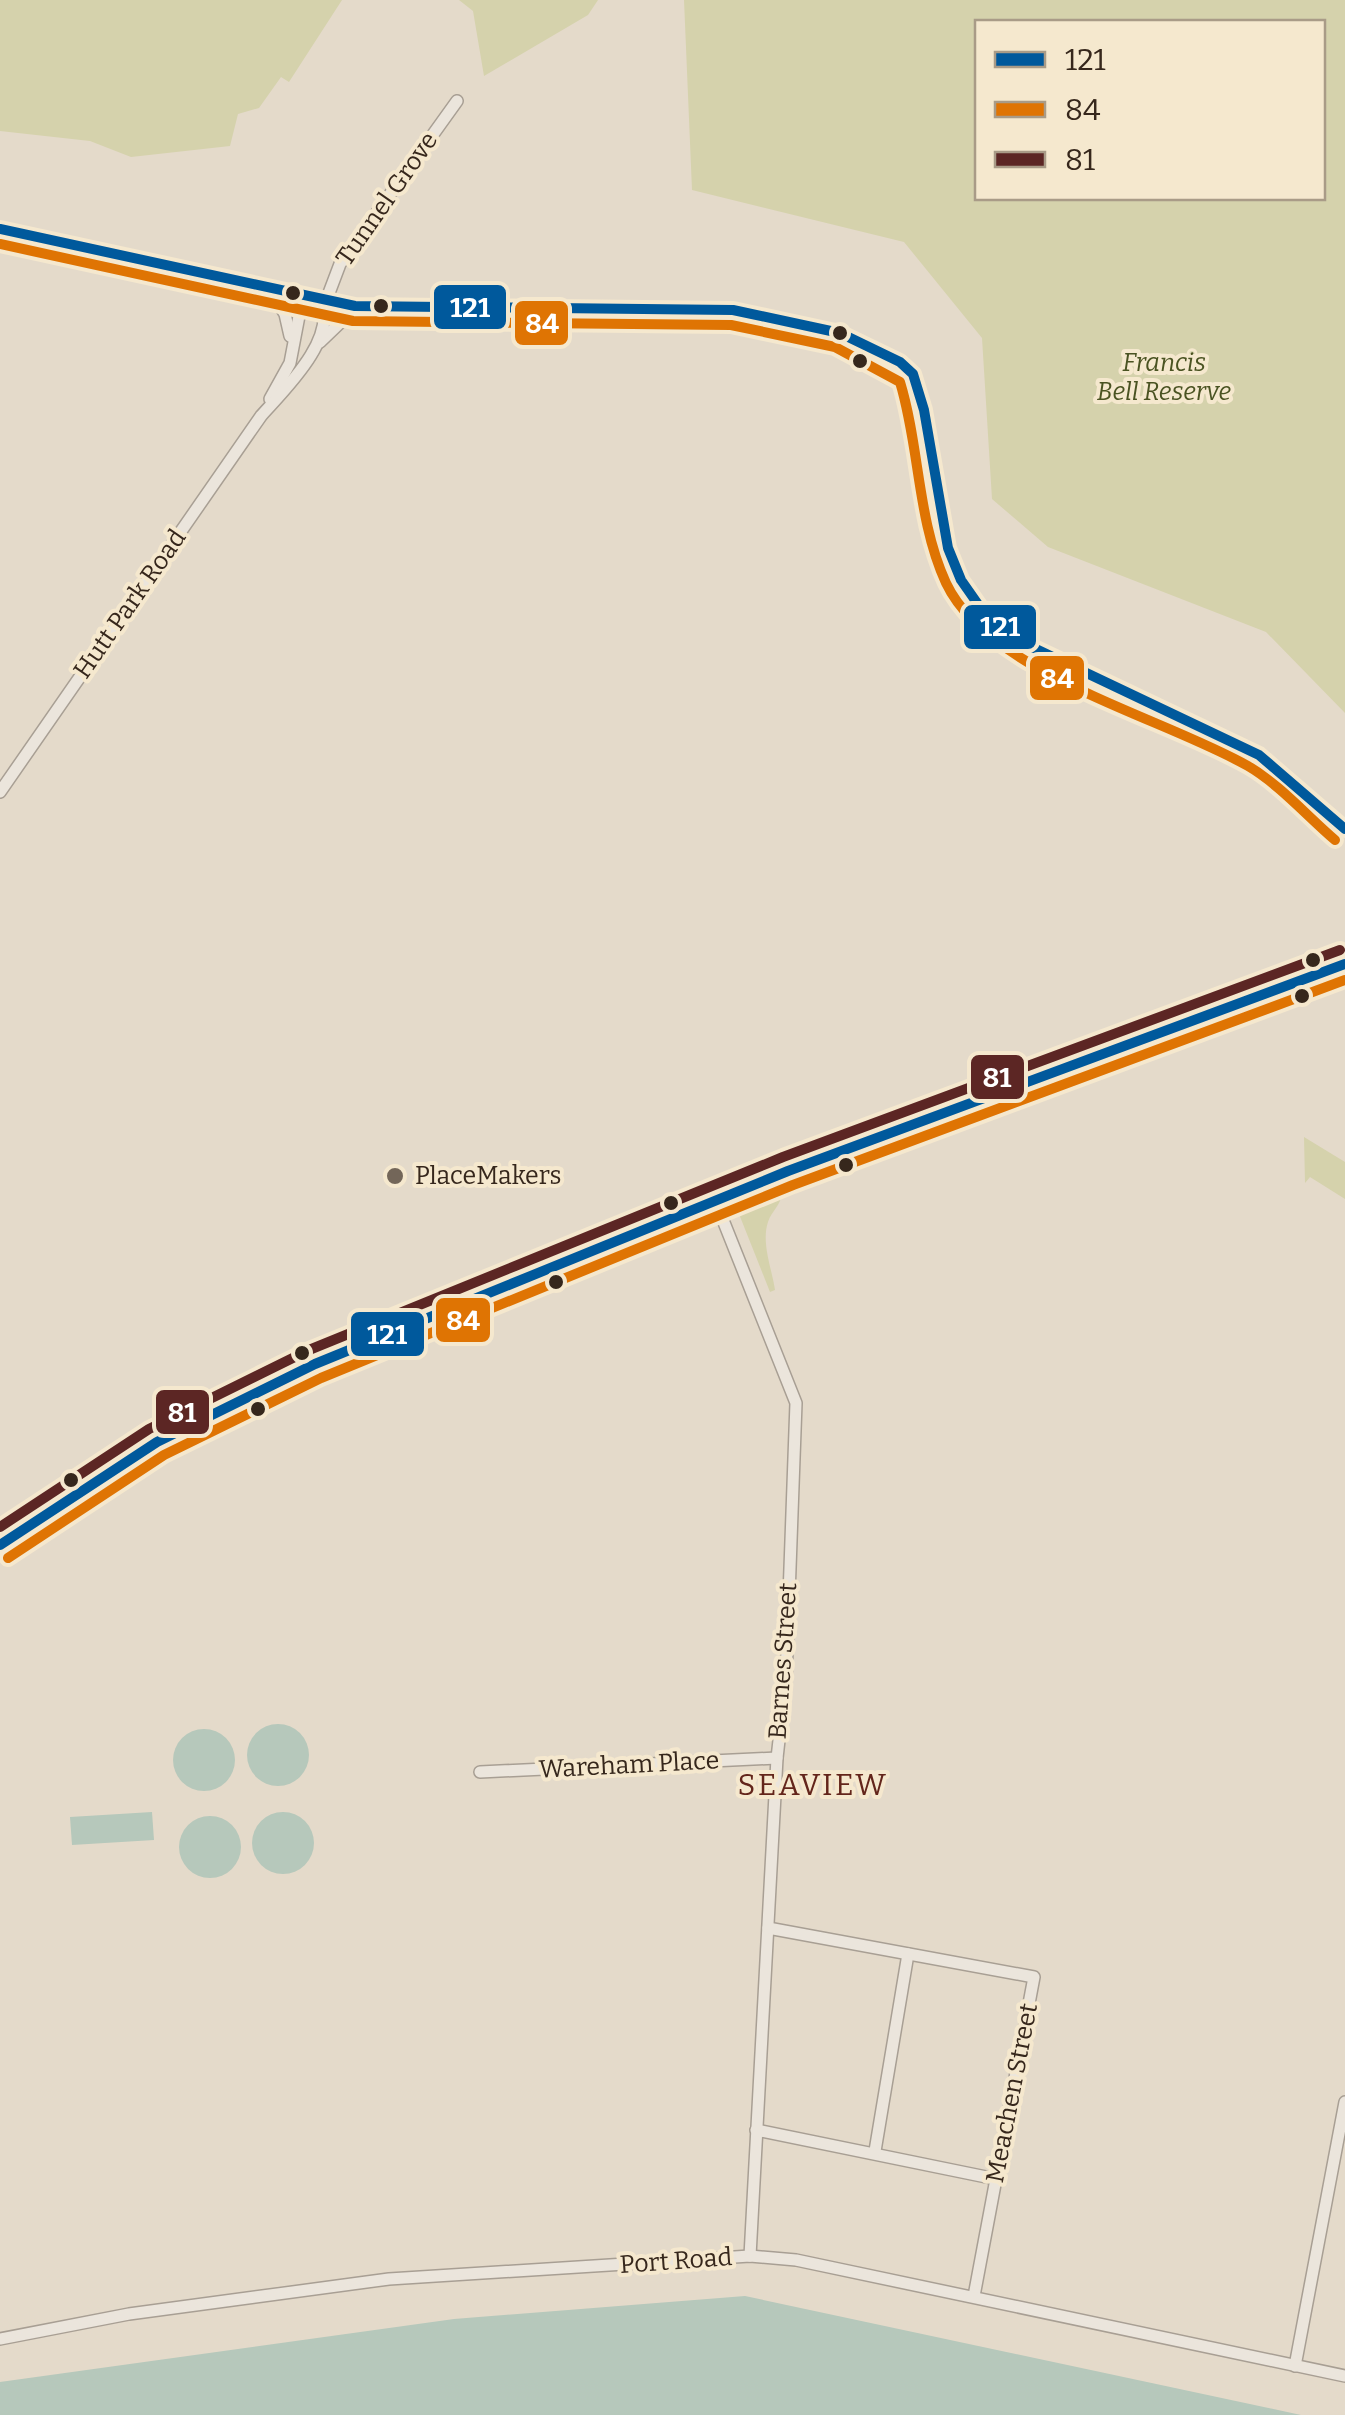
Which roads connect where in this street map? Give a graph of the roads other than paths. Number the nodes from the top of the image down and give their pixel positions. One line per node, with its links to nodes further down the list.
1 (456, 102): 4 (street, Tunnel Grove)
2 (0, 230): 3 (street)
3 (268, 287): 4 (street); 7 (street)
4 (323, 301): 5 (street); 6 (street); 7 (street, Hutt Park Road)
5 (379, 308): 6 (street, Hutt Park Road); 10 (street)
6 (314, 348): 8 (street, Hutt Park Road)
7 (292, 350): 8 (street, Hutt Park Road)
8 (261, 416): 9 (street, Hutt Park Road)
9 (0, 792)
10 (1345, 829)
11 (1345, 964): 12 (main road)
12 (715, 1200): 13 (main road); 14 (street, Barnes Street)
13 (0, 1545)
14 (777, 1758): 15 (street, Wareham Place); 16 (street, Barnes Street)
15 (480, 1772)
16 (768, 1928): 17 (street, Meachen Street); 19 (street, Barnes Street)
17 (908, 1954): 20 (street); 21 (street, Meachen Street)
18 (1345, 2102): 25 (street)
19 (756, 2130): 20 (street); 22 (street, Barnes Street)
20 (875, 2151): 21 (street)
21 (996, 2178): 23 (street, Meachen Street)
22 (750, 2256): 23 (street, Port Road); 24 (street, Port Road)
23 (974, 2296): 25 (street, Port Road)
24 (0, 2339)
25 (1295, 2366): 26 (street, Port Road)
26 (1345, 2376)

